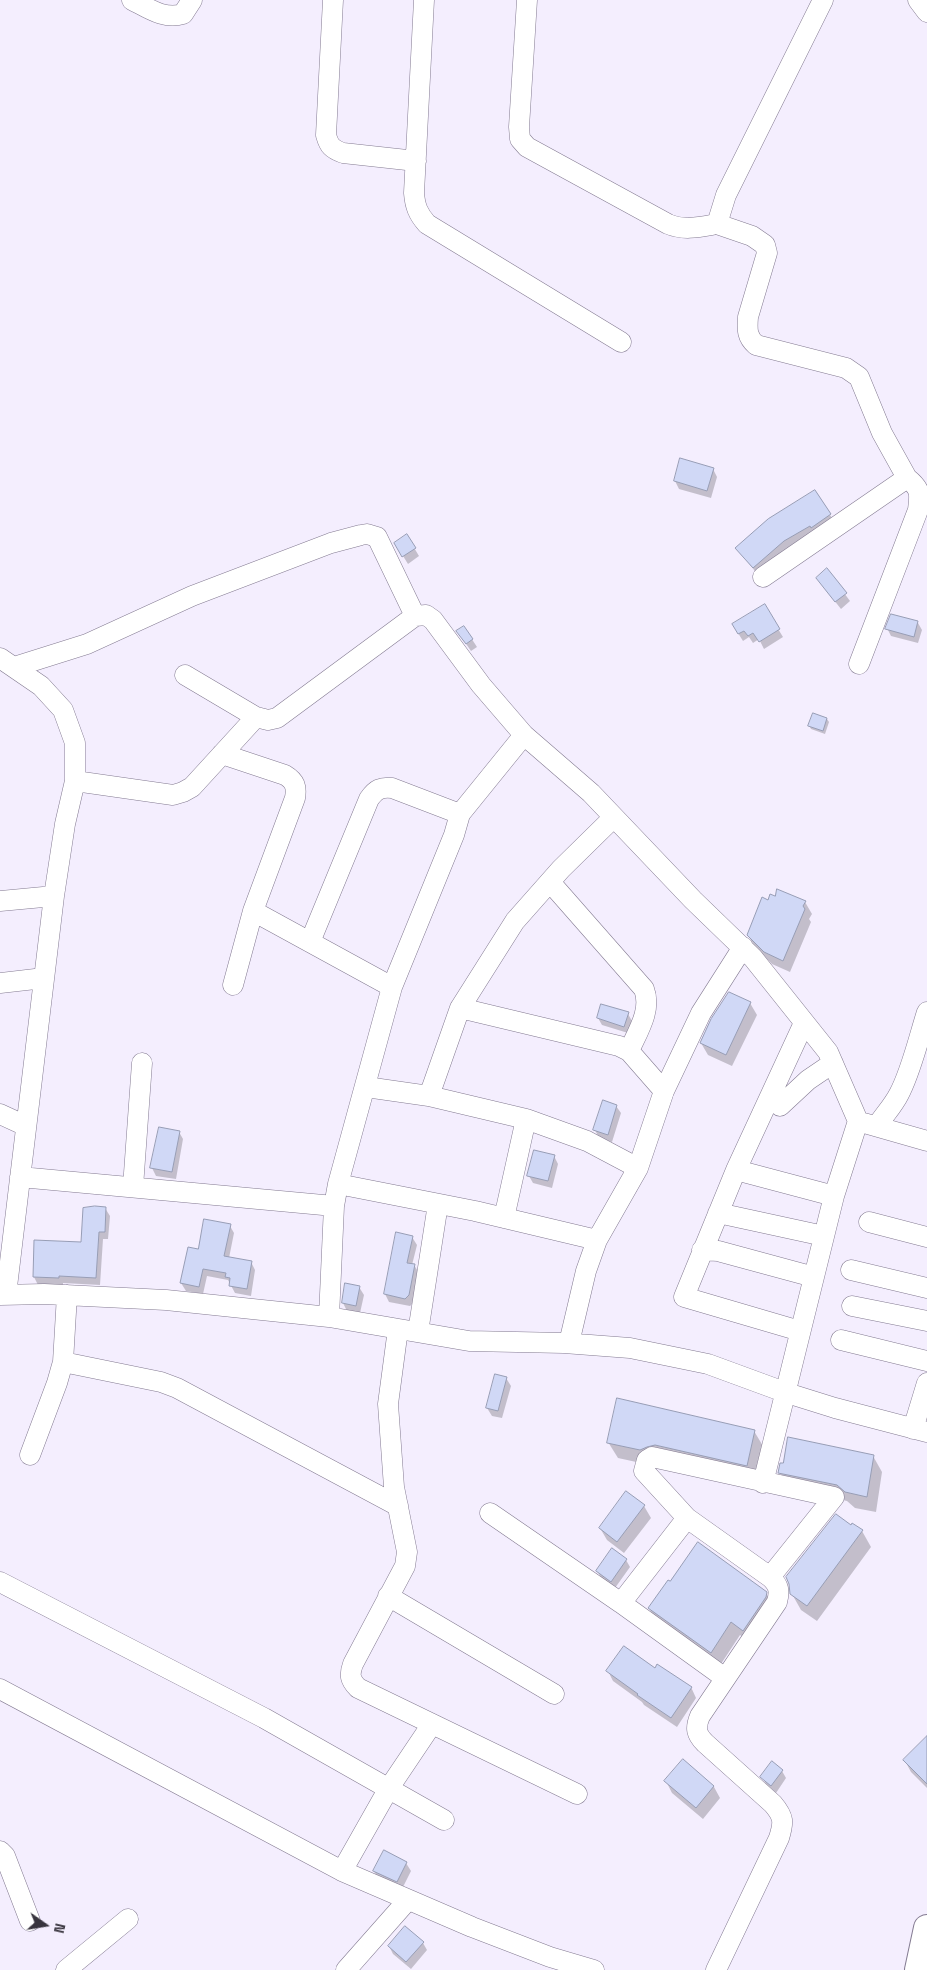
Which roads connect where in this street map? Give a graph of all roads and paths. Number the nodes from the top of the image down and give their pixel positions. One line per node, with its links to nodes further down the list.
1 (132, 0): 2 (street)
2 (192, 0)
3 (333, 0): 9 (street)
4 (424, 0): 9 (street)
5 (527, 0): 10 (street)
6 (822, 0): 10 (street)
7 (918, 0): 8 (street)
8 (927, 12)
9 (416, 161): 11 (street)
10 (718, 224): 12 (street)
11 (621, 342)
12 (907, 478): 13 (street); 16 (street)
13 (763, 577)
14 (416, 616): 15 (street); 18 (street); 19 (street)
15 (7, 662): 21 (street)
16 (859, 664)
17 (185, 675): 18 (street)
18 (256, 717): 20 (street)
19 (524, 735): 22 (street); 23 (street)
20 (222, 754): 21 (street); 27 (street)
21 (76, 780): 25 (street)
22 (460, 814): 28 (street); 33 (street)
23 (614, 817): 24 (street); 29 (street)
24 (550, 882): 34 (street); 37 (street)
25 (54, 896): 26 (street); 30 (street)
26 (0, 901)
27 (253, 911): 28 (street); 32 (street)
28 (310, 942): 33 (street)
29 (743, 947): 36 (street); 41 (street)
30 (44, 978): 31 (street); 47 (street)
31 (0, 982)
32 (233, 985)
33 (392, 987): 40 (street)
34 (460, 1008): 37 (street); 42 (street)
35 (927, 1012): 46 (street)
36 (804, 1023): 39 (street); 50 (street)
37 (629, 1051): 41 (street)
38 (142, 1063): 53 (street)
39 (833, 1063): 43 (street); 46 (street)
40 (366, 1087): 42 (street); 52 (street)
41 (664, 1092): 49 (street)
42 (429, 1096): 45 (street)
43 (780, 1106)
44 (0, 1114): 47 (street)
45 (526, 1119): 49 (street); 57 (street)
46 (868, 1124): 48 (street); 54 (street)
47 (26, 1126): 51 (street)
48 (927, 1141)
49 (638, 1168): 62 (street)
50 (736, 1170): 54 (street); 58 (street)
51 (20, 1177): 53 (street); 67 (street)
52 (338, 1184): 55 (street); 56 (street)
53 (133, 1187): 56 (street)
54 (834, 1196): 60 (street)
55 (438, 1204): 57 (street); 72 (street)
56 (334, 1206): 70 (street)
57 (504, 1218): 62 (street)
58 (715, 1222): 60 (street); 63 (street)
59 (869, 1222): 61 (street)
60 (824, 1236): 65 (street)
61 (927, 1237)
62 (596, 1240): 75 (street)
63 (710, 1251): 65 (street); 73 (street)
64 (851, 1270): 66 (street)
65 (814, 1277): 73 (street)
66 (927, 1288)
67 (3, 1295): 68 (street)
68 (67, 1295): 70 (street); 77 (street)
69 (852, 1306): 71 (street)
70 (329, 1317): 72 (street)
71 (927, 1321)
72 (408, 1330): 75 (street); 83 (street)
73 (800, 1332): 79 (street)
74 (842, 1340): 76 (street)
75 (569, 1343): 79 (street)
76 (927, 1361)
77 (63, 1362): 81 (street); 83 (street)
78 (927, 1383): 80 (street)
79 (787, 1393): 80 (street); 82 (street)
80 (920, 1431)
81 (30, 1455)
82 (763, 1483): 85 (street); 86 (street)
83 (398, 1506): 88 (street)
84 (490, 1513): 89 (street)
85 (687, 1518): 86 (street); 89 (street)
86 (770, 1577): 90 (street)
87 (0, 1582): 94 (street)
88 (388, 1596): 92 (street); 93 (street)
89 (621, 1603): 90 (street)
90 (725, 1678): 106 (street)
91 (0, 1689): 98 (street)
92 (554, 1694)
93 (432, 1724): 94 (street); 95 (street)
94 (389, 1788): 96 (street); 98 (street)
95 (577, 1794)
96 (444, 1820)
97 (0, 1852): 101 (street)
98 (342, 1871): 99 (street)
99 (407, 1900): 103 (street); 105 (street)
100 (128, 1918): 104 (street)
101 (30, 1921)
102 (927, 1928): 107 (main road)
103 (587, 1969)
104 (66, 1970)
105 (346, 1970)
106 (716, 1970)
107 (918, 1970)

